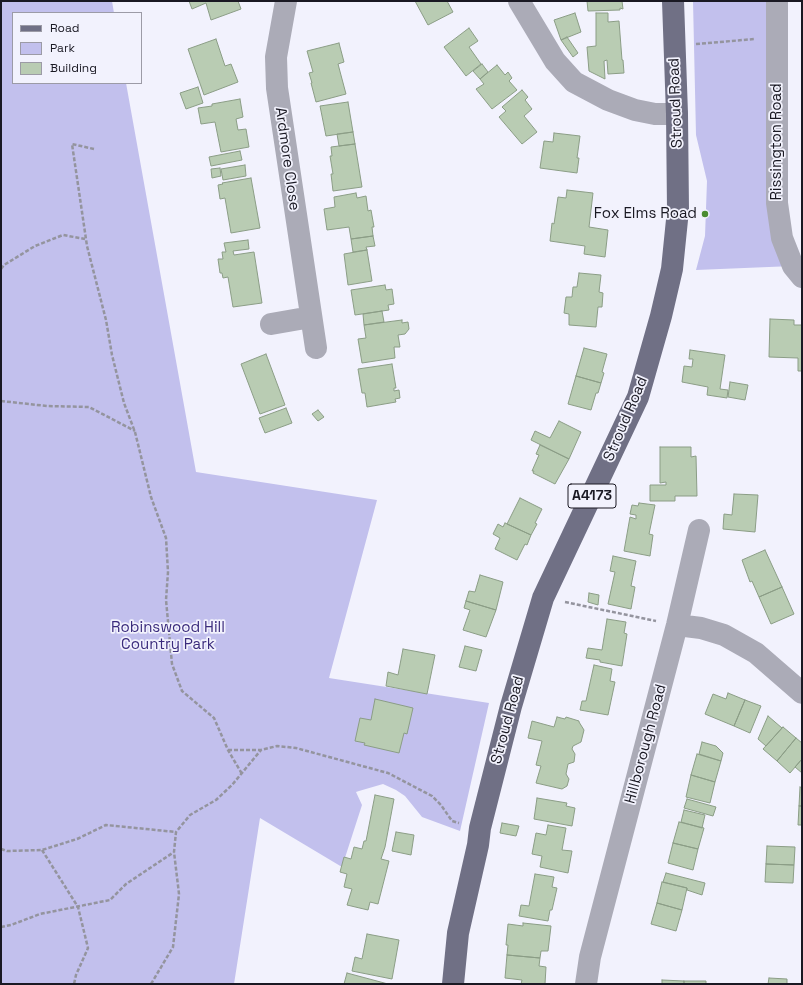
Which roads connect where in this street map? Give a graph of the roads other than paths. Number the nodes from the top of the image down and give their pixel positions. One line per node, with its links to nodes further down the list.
1 (286, 1): 7 (street, Ardmore Close)
2 (519, 1): 5 (street)
3 (674, 1): 5 (main road, Stroud Road / A4173)
4 (777, 1): 6 (street, Rissington Road)
5 (677, 114): 13 (main road, Stroud Road / A4173)
6 (802, 277)
7 (311, 317): 8 (street); 9 (street, Ardmore Close)
8 (271, 324)
9 (316, 348)
10 (699, 530): 11 (street, Hillborough Road)
11 (677, 625): 12 (street); 14 (street, Hillborough Road)
12 (802, 693)
13 (453, 984)
14 (586, 984)

